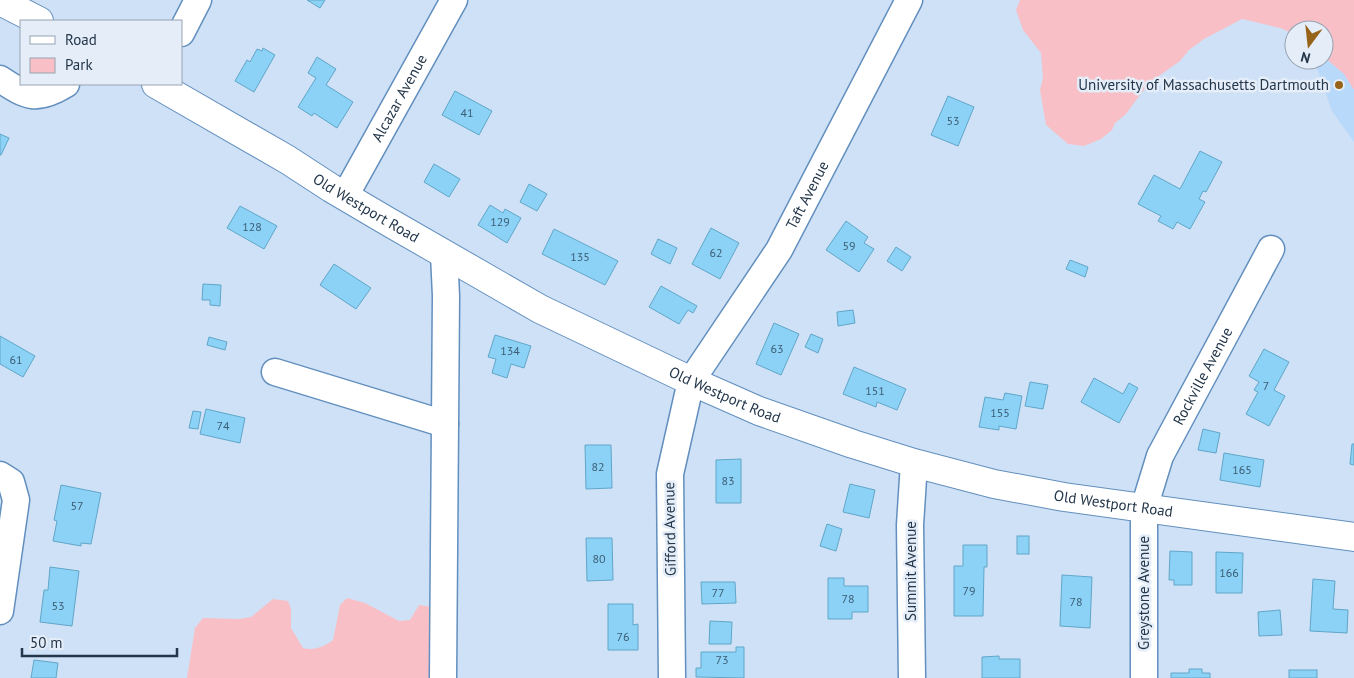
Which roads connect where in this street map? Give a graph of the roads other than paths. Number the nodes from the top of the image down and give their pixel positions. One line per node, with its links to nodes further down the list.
1 (198, 0): 6 (street)
2 (454, 0): 10 (street, Alcazar Avenue)
3 (909, 0): 14 (street, Taft Avenue)
4 (0, 1): 5 (main road)
5 (36, 20)
6 (182, 31)
7 (0, 79): 8 (street)
8 (64, 85)
9 (158, 85): 10 (main road, Old Westport Road)
10 (345, 196): 12 (main road, Old Westport Road)
11 (1271, 249): 18 (street, Rockville Avenue)
12 (444, 254): 14 (main road, Old Westport Road); 15 (street)
13 (275, 372): 15 (street)
14 (691, 381): 16 (main road, Old Westport Road); 22 (street, Gifford Avenue)
15 (445, 424): 21 (street)
16 (914, 463): 18 (main road, Old Westport Road); 23 (street, Summit Avenue)
17 (0, 475): 20 (street)
18 (1144, 508): 19 (main road, Old Westport Road); 24 (street, Greystone Avenue)
19 (1354, 537)
20 (0, 611)
21 (443, 678)
22 (672, 678)
23 (912, 678)
24 (1144, 678)

